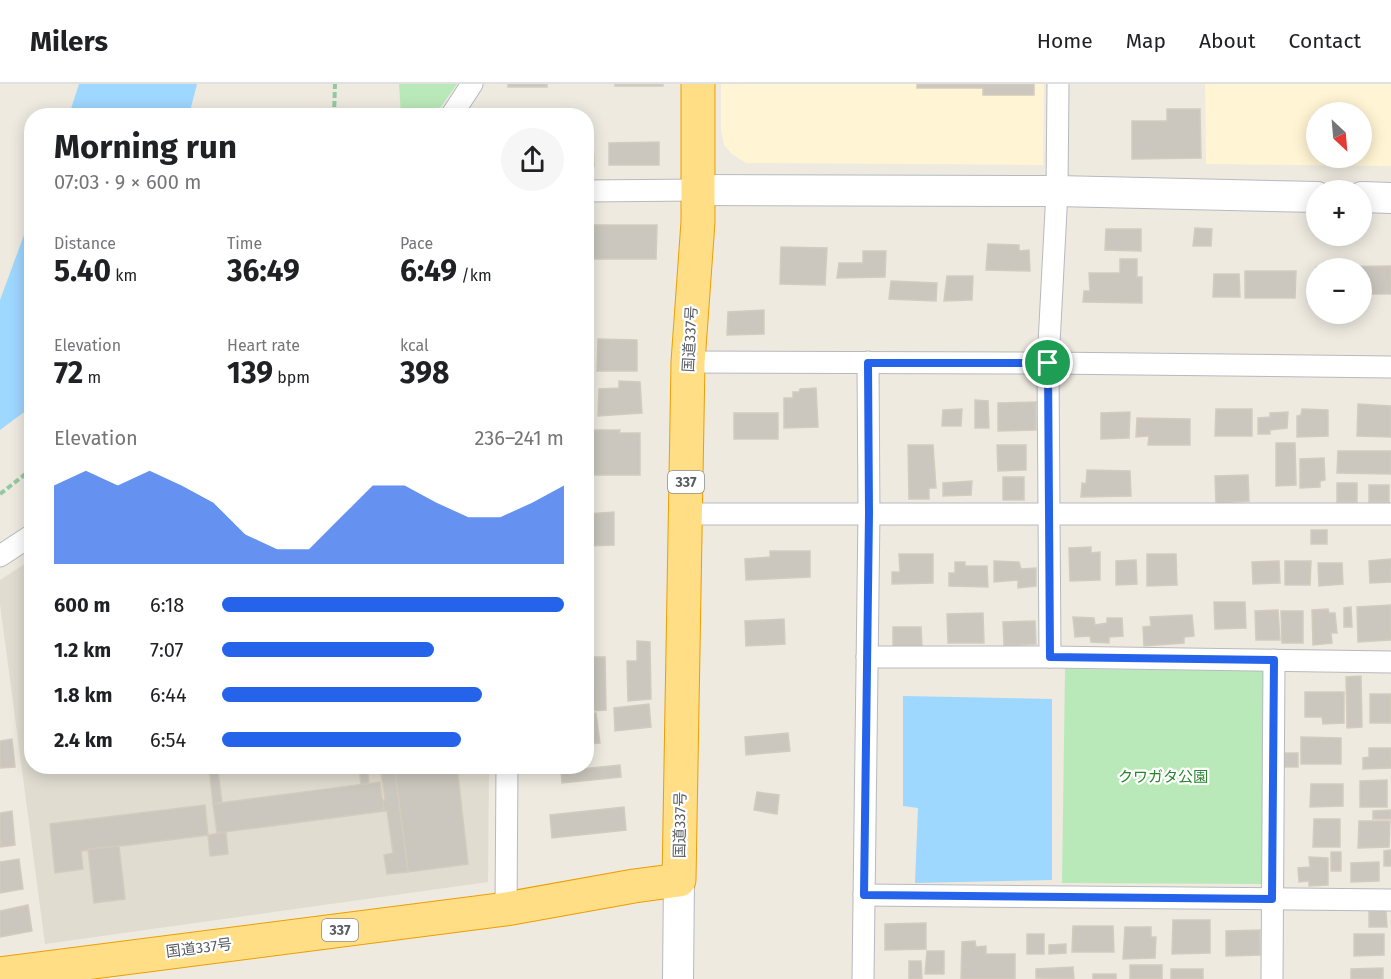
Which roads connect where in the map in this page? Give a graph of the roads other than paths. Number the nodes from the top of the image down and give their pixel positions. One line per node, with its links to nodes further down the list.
1 (472, 84): 4 (street)
2 (698, 84): 5 (highway, 国道337号 / 337)
3 (1058, 84): 7 (street)
4 (456, 108)
5 (698, 190): 6 (street); 7 (street); 11 (highway, 国道337号 / 337)
6 (594, 191)
7 (1058, 191): 8 (street); 13 (street)
8 (1306, 197)
9 (1372, 198): 10 (street)
10 (1391, 198)
11 (688, 362): 12 (street); 17 (highway, 国道337号 / 337)
12 (868, 363): 13 (street); 15 (street)
13 (1048, 363): 14 (street); 16 (street)
14 (1391, 367)
15 (869, 513): 16 (street); 17 (street); 21 (street)
16 (1049, 513): 18 (street); 22 (street)
17 (686, 514): 26 (highway, 国道337号 / 337)
18 (1391, 514)
19 (24, 540): 20 (street)
20 (0, 556)
21 (867, 657): 22 (street); 27 (street)
22 (1050, 657): 23 (street)
23 (1274, 660): 24 (street); 28 (street)
24 (1391, 662)
25 (507, 774): 30 (street)
26 (679, 880): 30 (highway, 国道337号 / 337); 32 (street)
27 (864, 895): 28 (street); 33 (street)
28 (1272, 899): 29 (street); 34 (street)
29 (1391, 900)
30 (506, 909): 31 (highway, 国道337号 / 337)
31 (0, 974)
32 (678, 979)
33 (863, 979)
34 (1272, 979)

